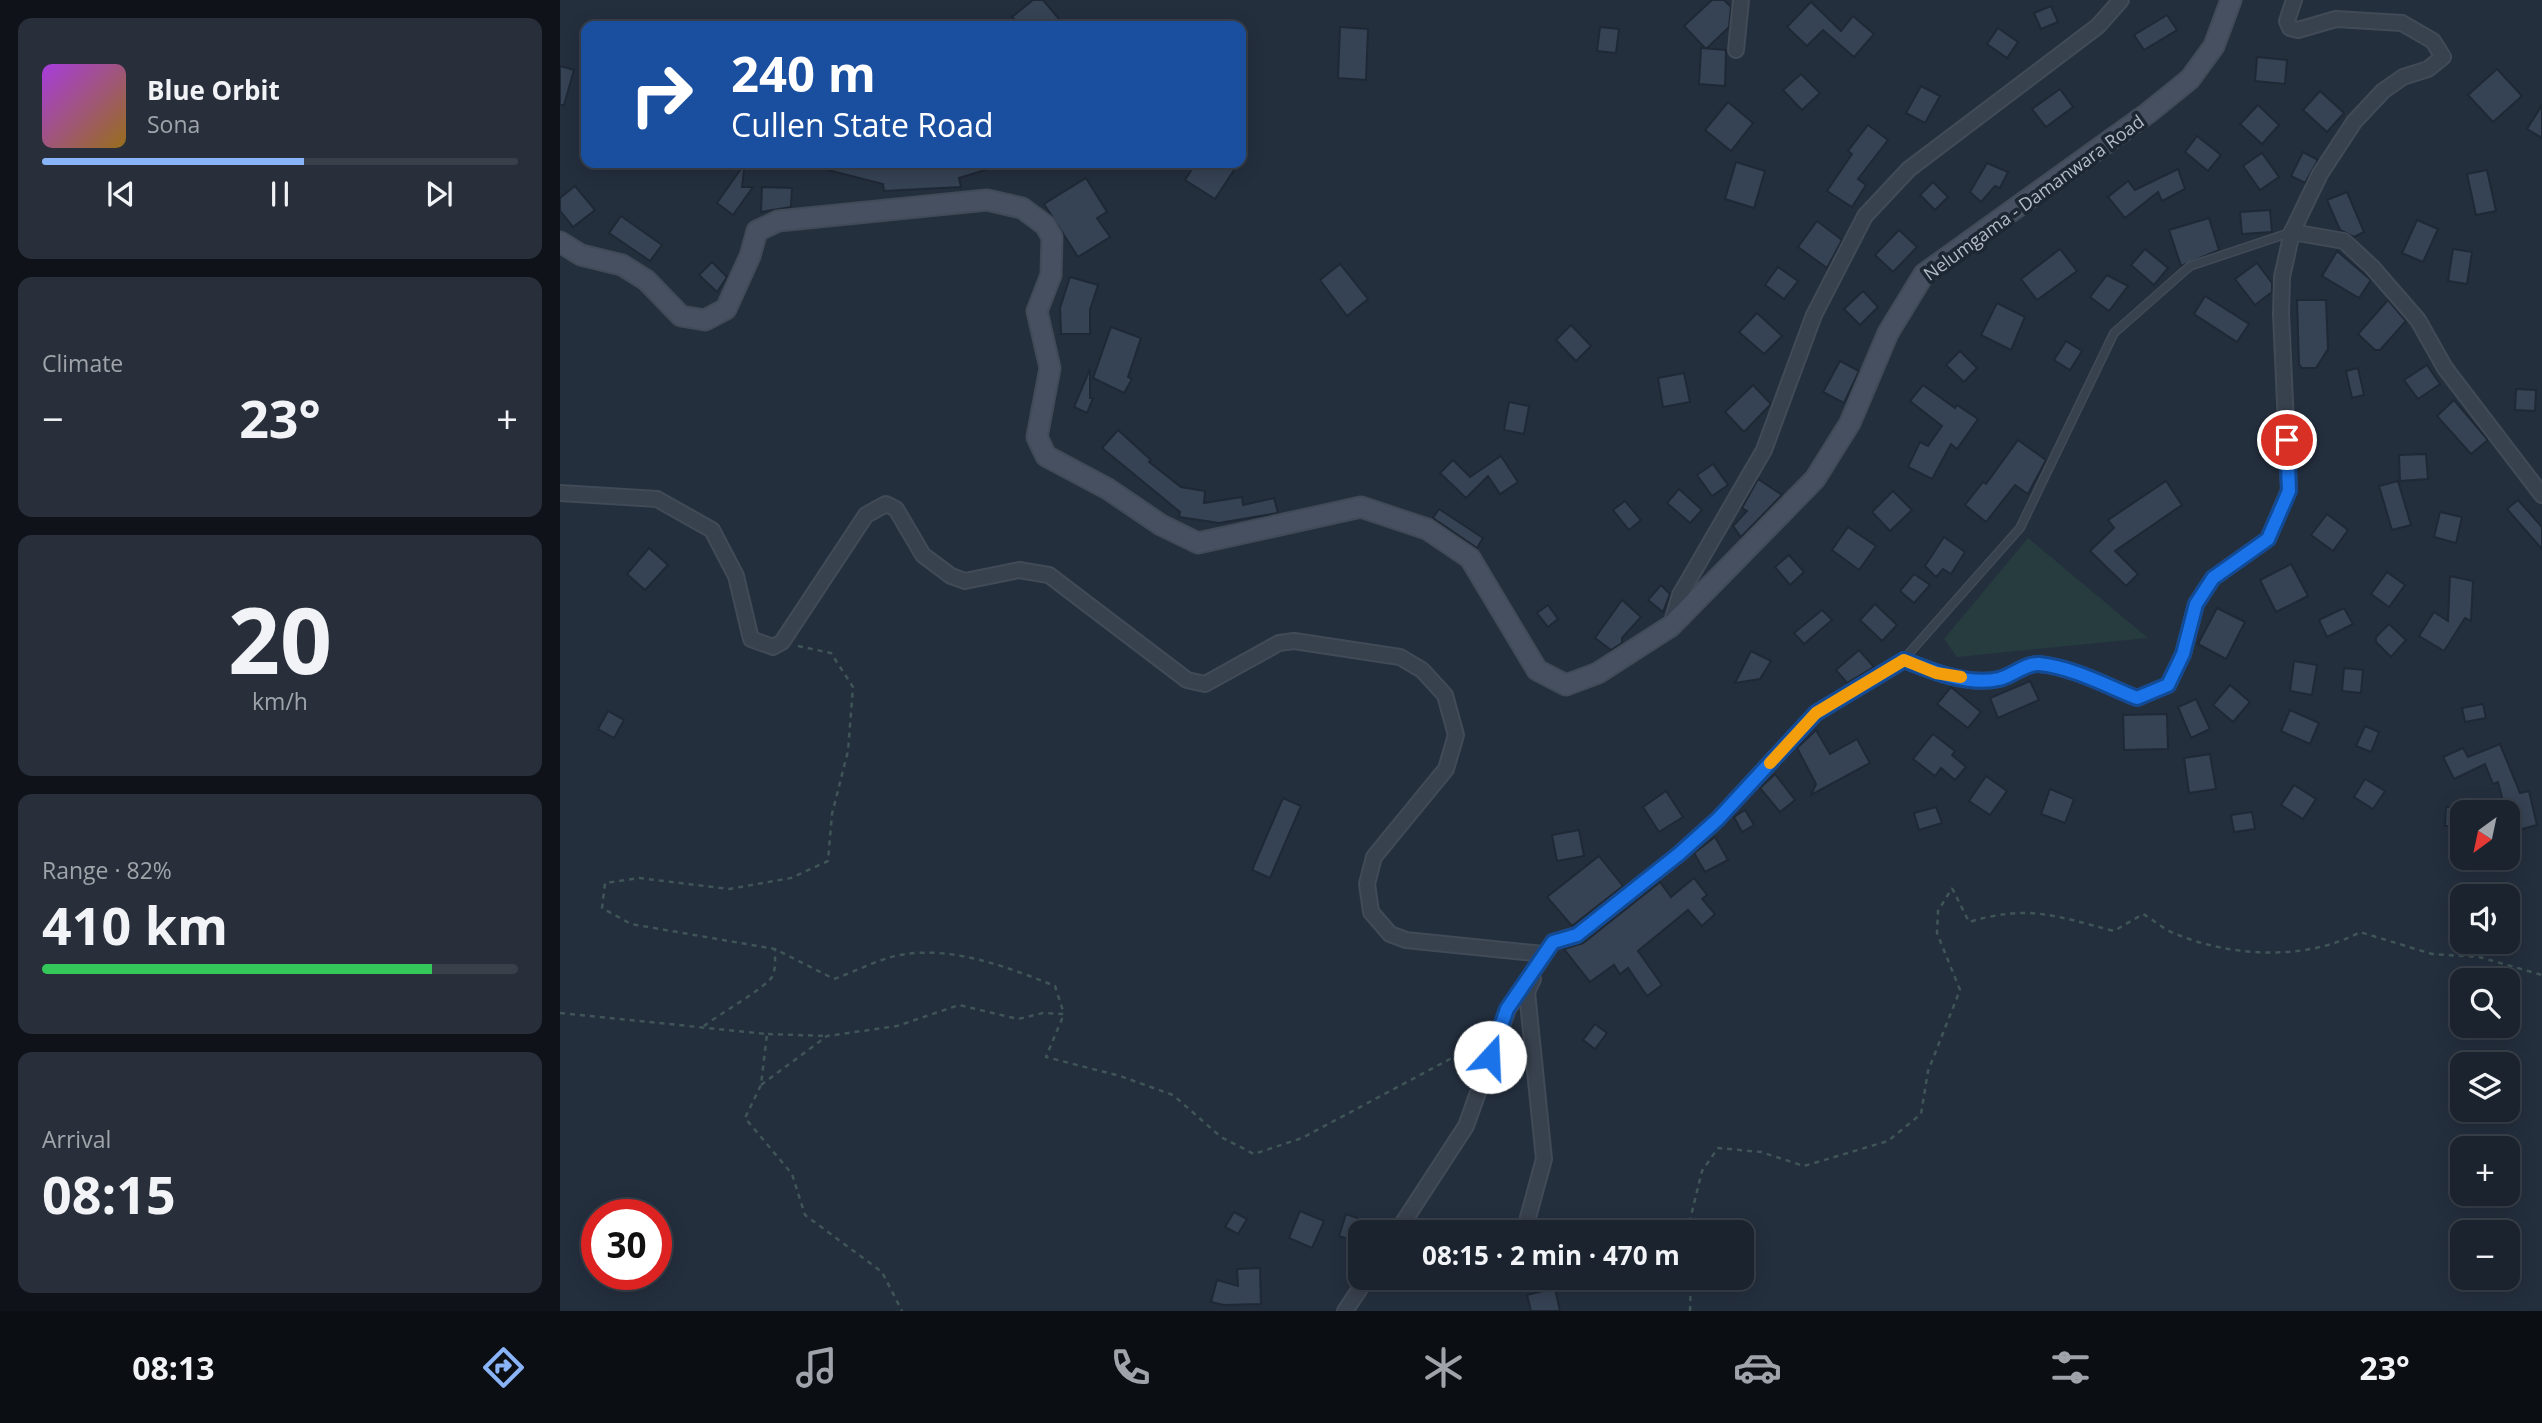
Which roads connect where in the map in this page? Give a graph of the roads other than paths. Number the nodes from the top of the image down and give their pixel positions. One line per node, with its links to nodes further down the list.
1 (1741, 0): 5 (street)
2 (2121, 0): 10 (street)
3 (2231, 0): 10 (street, Nelumgama - Damanwara Road)
4 (2294, 0): 6 (street)
5 (1736, 50)
6 (2292, 232): 9 (street); 11 (lane); 11 (street)
7 (560, 242): 10 (street, Nelumgama - Damanwara Road)
8 (560, 493): 12 (street)
9 (2542, 495)
10 (1671, 626)
11 (1904, 660): 12 (street)
12 (1543, 954): 13 (street); 14 (street)
13 (1405, 1220)
14 (1527, 1220)
15 (1359, 1290): 16 (street)
16 (1345, 1311)

